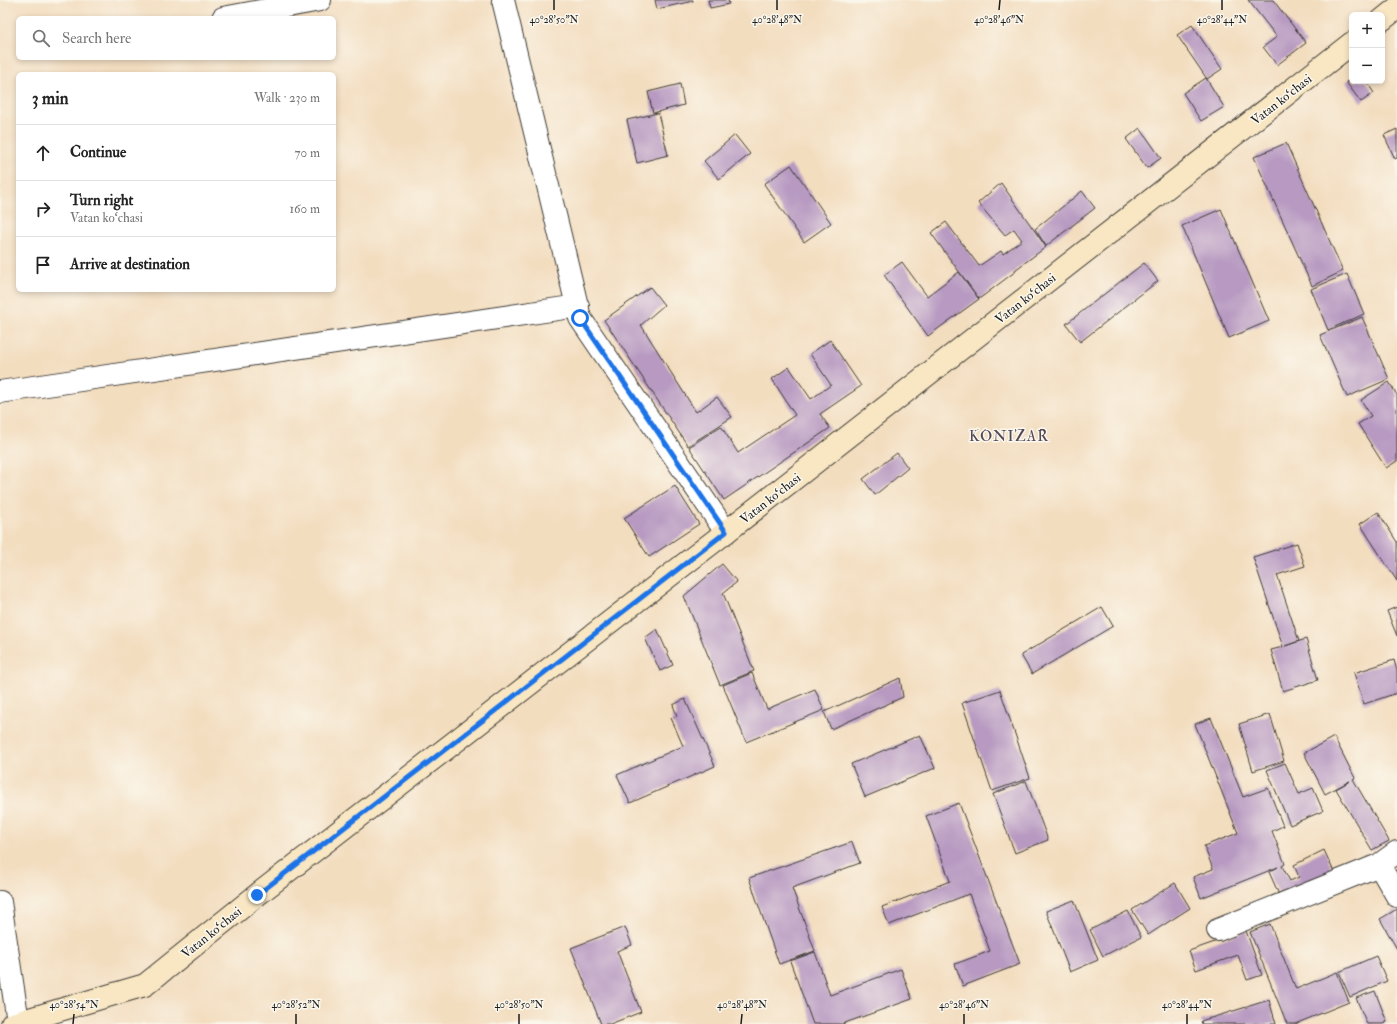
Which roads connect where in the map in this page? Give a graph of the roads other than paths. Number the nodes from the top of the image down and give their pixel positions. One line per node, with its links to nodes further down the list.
1 (320, 0): 4 (street)
2 (503, 0): 7 (street)
3 (1397, 8): 5 (street)
4 (233, 16)
5 (1385, 18)
6 (1349, 45): 9 (street, Vatan ko‘chasi)
7 (578, 306): 8 (street); 9 (street)
8 (0, 392)
9 (726, 532): 15 (street, Vatan ko‘chasi)
10 (1397, 852): 11 (street)
11 (1379, 865): 12 (street); 14 (street)
12 (1397, 896)
13 (0, 902): 15 (street)
14 (1218, 930)
15 (15, 1023)

